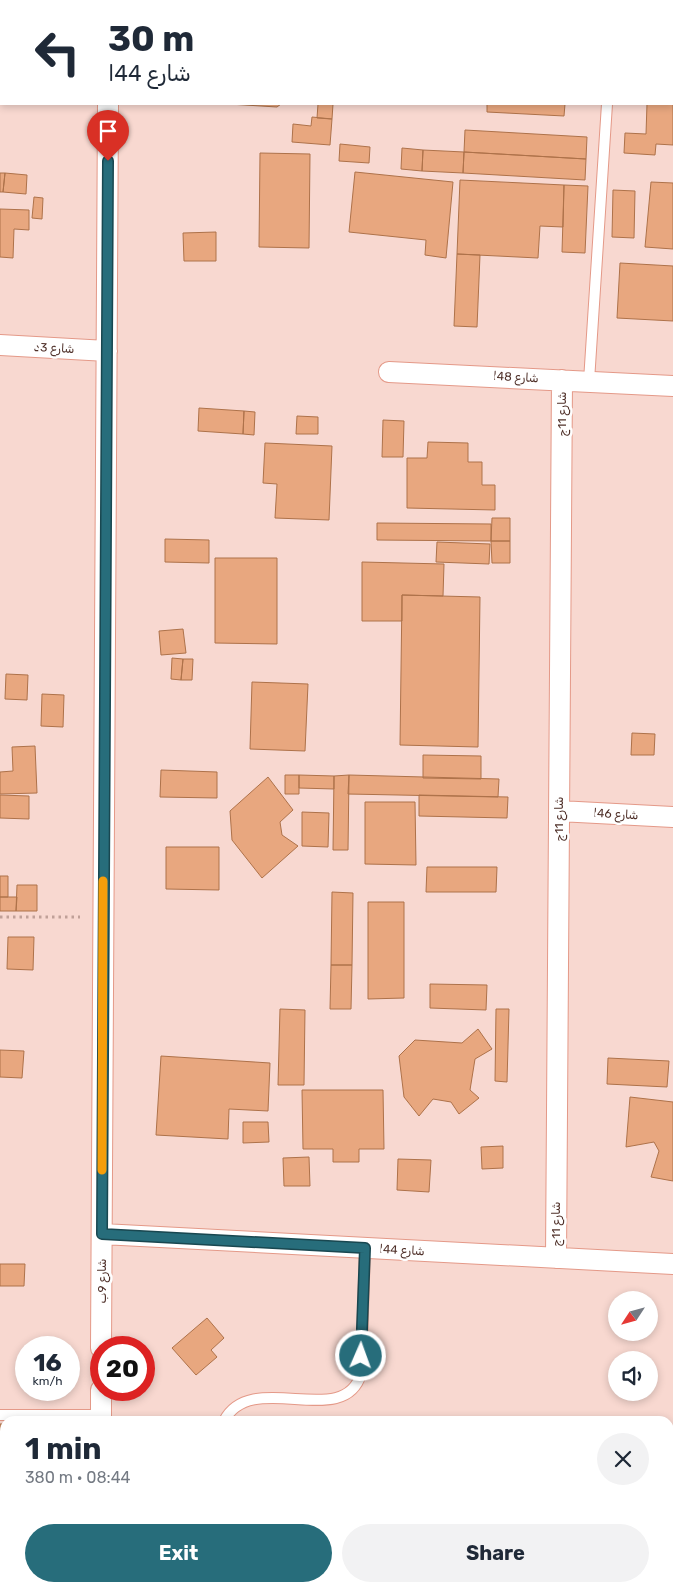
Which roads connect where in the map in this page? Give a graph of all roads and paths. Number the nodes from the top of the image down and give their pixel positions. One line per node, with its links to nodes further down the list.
1 (108, 105): 4 (street, شارع 9ب)
2 (607, 105): 7 (lane)
3 (0, 345): 4 (street, شارع 3د)
4 (107, 351): 12 (street, شارع 9ب)
5 (389, 372): 6 (street, شارع 48ا)
6 (562, 380): 7 (street, شارع 48ا); 9 (street, شارع 11ج)
7 (589, 381): 8 (street, شارع 48ا)
8 (673, 386)
9 (559, 811): 10 (street, شارع 46ا); 15 (street, شارع 11ج)
10 (673, 817)
11 (0, 917): 12 (path)
12 (103, 917): 13 (street, شارع 9ب)
13 (102, 1234): 14 (street, شارع 44ا); 17 (street, شارع 9ب)
14 (365, 1248): 15 (street, شارع 44ا); 22 (lane)
15 (556, 1258): 16 (street, شارع 44ا)
16 (673, 1264)
17 (102, 1336)
18 (101, 1401): 21 (street)
19 (0, 1415): 20 (lane)
20 (34, 1416)
21 (101, 1416)
22 (227, 1416)

